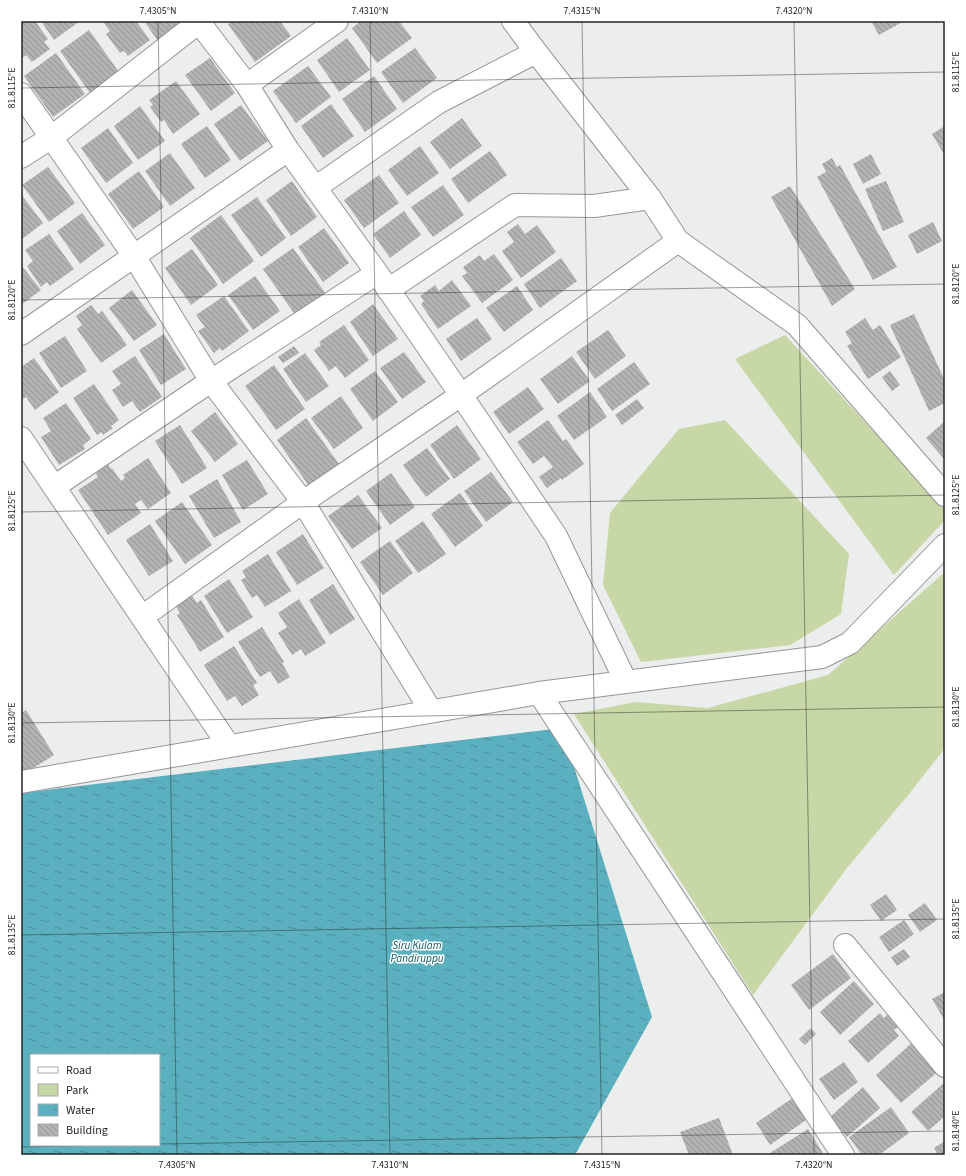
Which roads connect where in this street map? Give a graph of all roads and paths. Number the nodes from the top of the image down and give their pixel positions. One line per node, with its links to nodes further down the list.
1 (337, 21): 5 (street)
2 (513, 21): 4 (street)
3 (199, 22): 5 (street); 7 (street)
4 (536, 52): 10 (street); 11 (street)
5 (247, 84): 8 (street)
6 (21, 94): 7 (street)
7 (52, 137): 9 (street); 13 (street)
8 (288, 150): 10 (street); 13 (street)
9 (21, 157)
10 (315, 188): 14 (street)
11 (650, 198): 12 (street); 14 (street)
12 (678, 241): 17 (street); 20 (street)
13 (134, 256): 15 (street); 16 (street)
14 (383, 282): 16 (street); 17 (street)
15 (21, 334)
16 (212, 381): 19 (street); 21 (street)
17 (461, 395): 21 (street); 24 (street)
18 (21, 438): 19 (street)
19 (54, 487): 23 (street)
20 (945, 495)
21 (303, 502): 23 (street); 26 (street)
22 (945, 545): 24 (street)
23 (142, 617): 27 (street)
24 (626, 682): 25 (street)
25 (539, 693): 26 (street); 31 (street)
26 (431, 711): 27 (street)
27 (229, 746): 28 (street)
28 (21, 782)
29 (845, 945): 30 (street)
30 (945, 1066)
31 (843, 1155)

